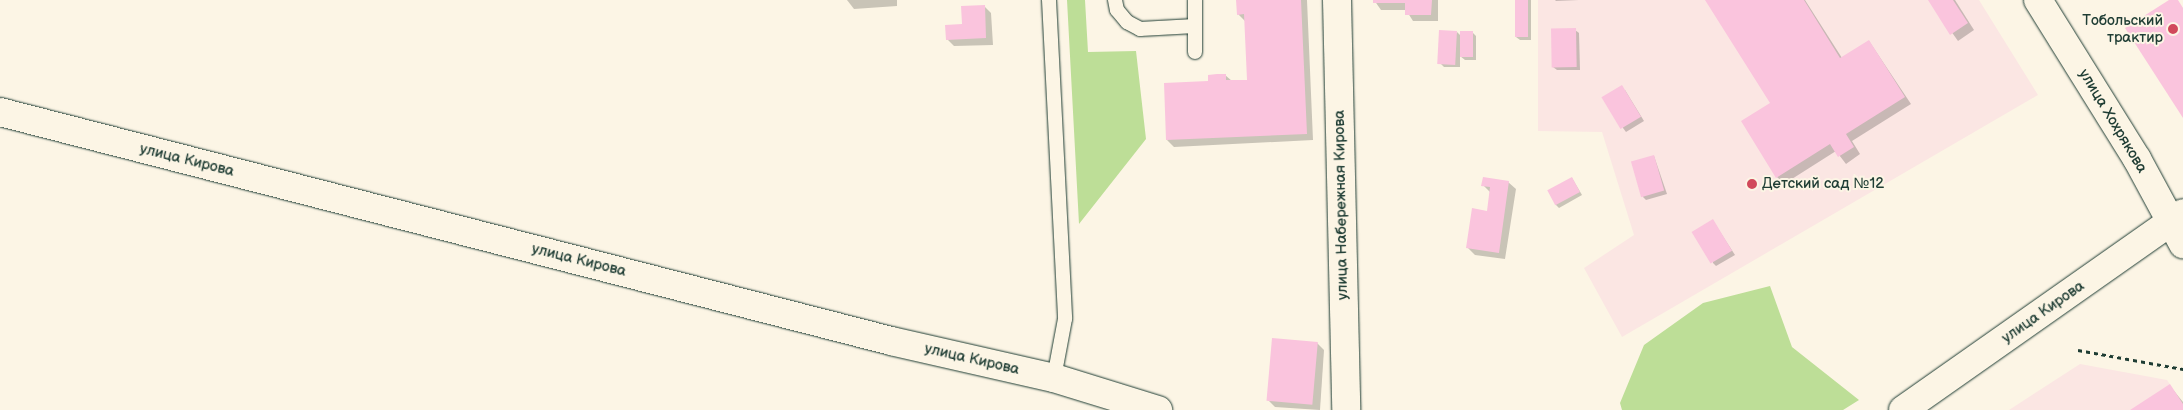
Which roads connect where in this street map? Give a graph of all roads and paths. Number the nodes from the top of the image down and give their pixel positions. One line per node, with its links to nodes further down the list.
1 (1048, 0): 12 (lane)
2 (1115, 0): 6 (lane)
3 (1195, 0): 6 (lane)
4 (1337, 0): 14 (street, улица Набережная Кирова)
5 (2038, 0): 9 (street, улица Хохрякова)
6 (1195, 26): 7 (lane)
7 (1195, 52)
8 (0, 112): 12 (street, улица Кирова)
9 (2179, 226): 15 (street, улица Кирова)
10 (2078, 350): 11 (path)
11 (2183, 369)
12 (1054, 378): 13 (street, улица Кирова)
13 (1158, 410)
14 (1346, 410)
15 (1903, 410)

